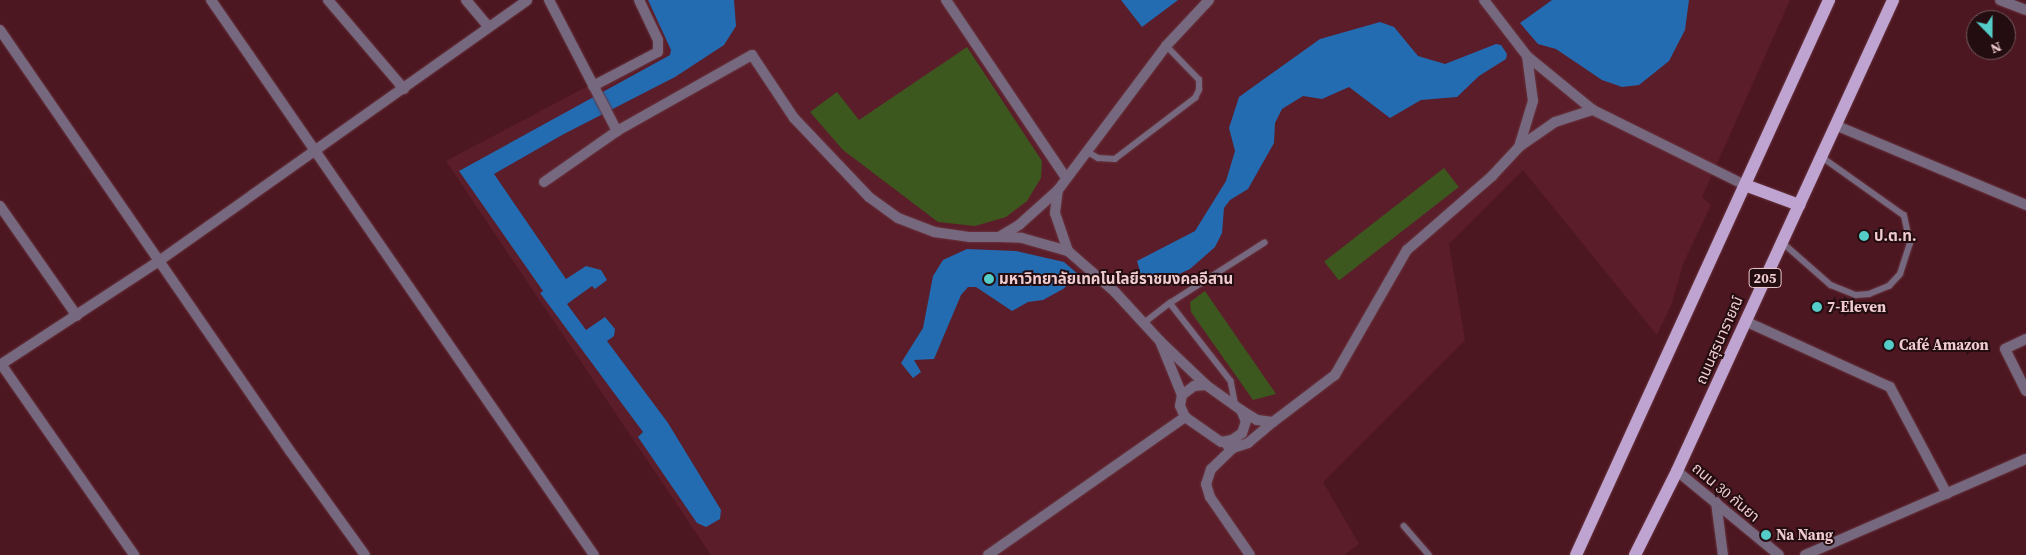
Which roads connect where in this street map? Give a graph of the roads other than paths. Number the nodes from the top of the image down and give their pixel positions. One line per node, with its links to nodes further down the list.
1 (211, 0): 25 (street)
2 (328, 0): 19 (street)
3 (466, 0): 14 (street)
4 (527, 0): 14 (street)
5 (549, 0): 18 (street)
6 (639, 0): 18 (street)
7 (946, 0): 27 (street)
8 (1210, 0): 16 (street)
9 (1484, 0): 17 (street)
10 (1829, 0): 29 (main road)
11 (1892, 0): 21 (main road, ถนนสุรนารายณ์ / 205)
12 (2000, 0): 13 (street)
13 (2026, 10)
14 (489, 27): 19 (street)
15 (0, 30): 38 (street)
16 (1166, 46): 24 (street); 24 (lane)
17 (1527, 56): 20 (street); 23 (street)
18 (593, 87): 22 (street)
19 (404, 89): 25 (street)
20 (1592, 110): 23 (street); 29 (street)
21 (1836, 125): 26 (main road, ถนนสุรนารายณ์ / 205); 33 (street)
22 (617, 131): 28 (street); 34 (street)
23 (1519, 147): 51 (street)
24 (1086, 150): 27 (street)
25 (315, 153): 38 (street); 61 (street)
26 (1821, 157): 31 (main road, ถนนสุรนารายณ์ / 205); 35 (lane)
27 (1066, 178): 30 (street)
28 (544, 182)
29 (1745, 185): 31 (main road); 65 (main road)
30 (1058, 190): 34 (street); 37 (street)
31 (1799, 205): 35 (main road, ถนนสุรนารายณ์ / 205)
32 (0, 206): 40 (street)
33 (2026, 206)
34 (999, 237): 37 (street)
35 (1782, 242): 41 (main road, ถนนสุรนารายณ์ / 205)
36 (1264, 243): 39 (lane)
37 (1068, 251): 42 (street)
38 (159, 261): 40 (street); 60 (street)
39 (1170, 303): 42 (lane); 49 (lane)
40 (77, 316): 45 (street)
41 (1745, 321): 55 (main road, ถนนสุรนารายณ์ / 205); 56 (street)
42 (1144, 323): 44 (street)
43 (2026, 339): 47 (street)
44 (1160, 340): 46 (street); 48 (street)
45 (0, 365): 59 (street)
46 (1206, 385): 48 (street); 49 (street)
47 (2026, 391)
48 (1182, 395): 50 (street)
49 (1239, 409): 51 (street); 52 (street)
50 (1185, 417): 52 (street); 62 (street)
51 (1273, 422): 53 (street)
52 (1221, 442): 53 (street)
53 (1233, 448): 63 (street)
54 (2026, 459): 56 (street)
55 (1678, 471): 57 (street, ถนน 30 กันยา); 66 (main road, ถนนสุรนารายณ์ / 205)
56 (1947, 494): 69 (street)
57 (1716, 502): 67 (street); 68 (street, ถนน 30 กันยา)
58 (1404, 526): 64 (lane)
59 (134, 555)
60 (365, 555)
61 (594, 555)
62 (988, 555)
63 (1250, 555)
64 (1429, 555)
65 (1576, 555)
66 (1635, 555)
67 (1723, 555)
68 (1779, 555)
69 (1805, 555)

